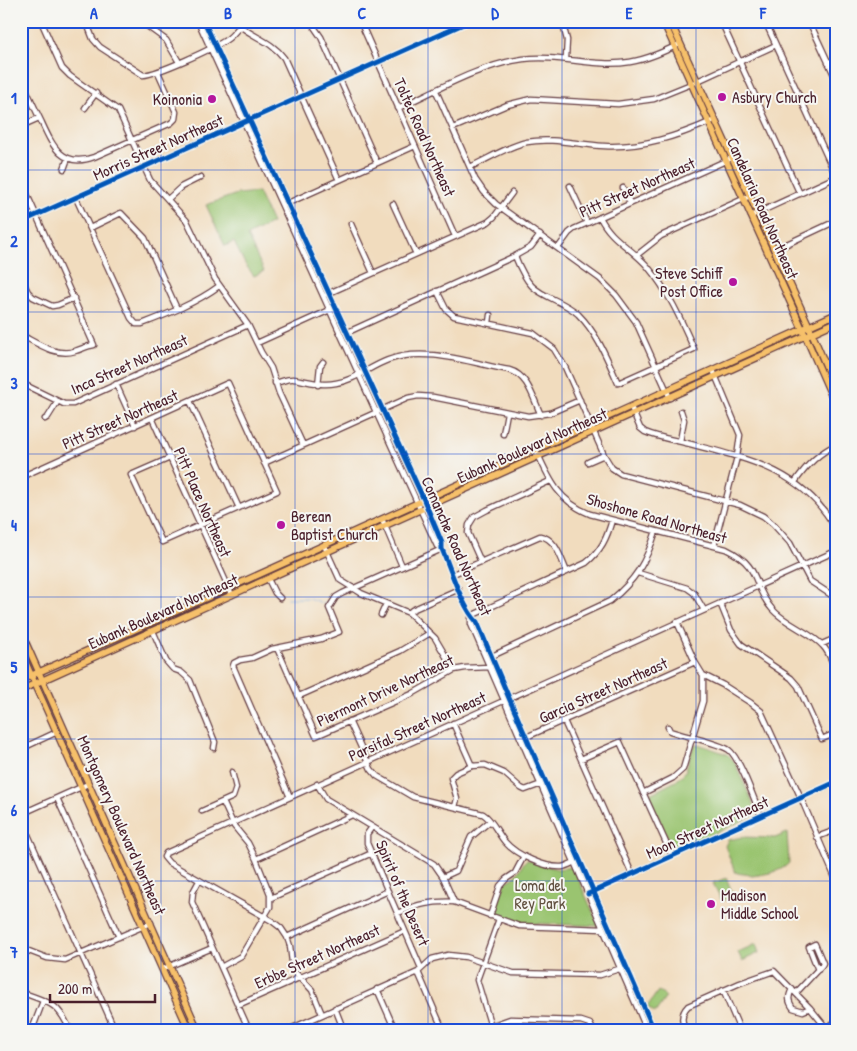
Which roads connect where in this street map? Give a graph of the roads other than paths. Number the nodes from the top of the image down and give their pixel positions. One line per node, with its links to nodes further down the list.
1 (41, 21): 35 (street)
2 (86, 21): 29 (street)
3 (140, 21): 18 (street)
4 (158, 21): 18 (street)
5 (198, 21): 21 (street, Comanche Road Northeast)
6 (204, 21): 21 (street, Comanche Road Northeast)
7 (234, 21): 17 (street)
8 (310, 21): 31 (street)
9 (360, 21): 27 (street, Toltec Road Northeast)
10 (470, 21): 27 (street, Morris Street Northeast)
11 (562, 21): 23 (street)
12 (663, 21): 22 (main road, Candelaria Road Northeast)
13 (670, 21): 19 (main road, Candelaria Road Northeast)
14 (721, 21): 25 (street)
15 (765, 21): 20 (street)
16 (809, 21): 28 (street)
17 (240, 27): 21 (street); 36 (street)
18 (153, 30): 26 (street)
19 (680, 44): 22 (street); 33 (main road, Candelaria Road Northeast)
20 (776, 45): 25 (street); 53 (street)
21 (213, 47): 26 (street); 40 (street, Comanche Road Northeast); 42 (street, Comanche Road Northeast)
22 (674, 47): 23 (street); 33 (main road, Candelaria Road Northeast)
23 (566, 58): 34 (street)
24 (836, 60): 28 (street)
25 (740, 61): 33 (street); 60 (street)
26 (179, 62): 29 (street)
27 (378, 62): 31 (street, Morris Street Northeast); 38 (street, Toltec Road Northeast)
28 (828, 63): 32 (street)
29 (158, 72): 45 (street)
30 (21, 79): 39 (street)
31 (340, 79): 36 (street, Morris Street Northeast); 49 (street)
32 (836, 80)
33 (694, 83): 41 (main road, Candelaria Road Northeast); 44 (street)
34 (436, 91): 38 (street); 44 (street)
35 (96, 93): 37 (street); 45 (street)
36 (302, 96): 40 (street, Morris Street Northeast); 55 (street)
37 (85, 108)
38 (398, 108): 46 (street, Toltec Road Northeast)
39 (39, 118): 43 (street); 47 (street)
40 (249, 120): 42 (street, Morris Street Northeast); 67 (street, Comanche Road Northeast)
41 (712, 121): 48 (main road, Candelaria Road Northeast); 51 (street)
42 (244, 122): 50 (street, Morris Street Northeast); 67 (street, Comanche Road Northeast)
43 (21, 126)
44 (453, 128): 51 (street)
45 (132, 140): 47 (street); 50 (street)
46 (415, 146): 49 (street); 78 (street, Toltec Road Northeast)
47 (68, 158): 52 (street)
48 (729, 159): 61 (main road, Candelaria Road Northeast); 64 (main road, Candelaria Road Northeast); 65 (street, Pitt Street Northeast)
49 (377, 163): 55 (street)
50 (144, 167): 62 (street, Morris Street Northeast); 63 (street)
51 (470, 167): 68 (street)
52 (64, 169)
53 (836, 176): 60 (street)
54 (201, 178): 63 (street)
55 (339, 180): 67 (street)
56 (21, 182): 70 (street)
57 (570, 186): 74 (street)
58 (623, 188): 65 (street)
59 (512, 194): 68 (street)
60 (800, 194): 69 (street)
61 (750, 196): 64 (street); 69 (main road, Candelaria Road Northeast)
62 (76, 198): 70 (street, Morris Street Northeast); 76 (street)
63 (168, 199): 86 (street)
64 (743, 199): 69 (main road, Candelaria Road Northeast); 82 (street)
65 (630, 203): 71 (street, Pitt Street Northeast)
66 (393, 204): 81 (street)
67 (285, 205): 88 (street, Comanche Road Northeast)
68 (502, 208): 77 (street); 78 (street)
69 (754, 215): 80 (main road, Candelaria Road Northeast)
70 (36, 216): 73 (street, Morris Street Northeast); 89 (street)
71 (600, 217): 74 (street, Pitt Street Northeast); 82 (street)
72 (836, 221): 80 (street)
73 (21, 222)
74 (587, 223): 79 (street, Pitt Street Northeast)
75 (351, 224): 84 (street)
76 (90, 228): 91 (street); 91 (street)
77 (540, 235): 79 (street); 83 (street)
78 (455, 236): 81 (street)
79 (558, 248): 103 (street)
80 (771, 251): 97 (main road, Candelaria Road Northeast)
81 (416, 254): 84 (street)
82 (637, 255): 103 (street)
83 (515, 256): 87 (street); 103 (street)
84 (373, 274): 88 (street)
85 (21, 278): 89 (street)
86 (219, 286): 91 (street); 96 (street)
87 (437, 291): 95 (street); 98 (street)
88 (326, 295): 90 (street, Comanche Road Northeast)
89 (74, 298): 99 (street)
90 (333, 308): 98 (street, Comanche Road Northeast); 101 (street)
91 (178, 309)
92 (836, 314): 97 (main road, Eubank Boulevard Northeast)
93 (490, 315): 95 (street)
94 (836, 322): 100 (main road, Eubank Boulevard Northeast)
95 (489, 323): 115 (street)
96 (248, 325): 101 (street); 110 (street, Inca Street Northeast)
97 (806, 328): 100 (main road, Candelaria Road Northeast); 105 (main road, Eubank Boulevard Northeast)
98 (344, 333): 104 (street, Comanche Road Northeast); 106 (street, Comanche Road Northeast)
99 (21, 335)
100 (809, 335): 107 (main road, Eubank Boulevard Northeast); 113 (main road, Candelaria Road Northeast); 118 (main road, Candelaria Road Northeast)
101 (257, 343): 109 (street)
102 (322, 362): 111 (street)
103 (656, 366): 112 (street)
104 (364, 370): 106 (street); 120 (street, Comanche Road Northeast); 124 (street)
105 (713, 370): 107 (street); 112 (main road, Eubank Boulevard Northeast)
106 (360, 376): 111 (street); 120 (street, Comanche Road Northeast)
107 (716, 377): 114 (main road, Eubank Boulevard Northeast); 137 (street)
108 (21, 383): 116 (street, Inca Street Northeast)
109 (275, 383): 111 (street); 132 (street)
110 (116, 384): 116 (street, Inca Street Northeast); 128 (street)
111 (318, 385)
112 (667, 390): 114 (street); 119 (main road, Eubank Boulevard Northeast)
113 (836, 390)
114 (670, 398): 123 (main road, Eubank Boulevard Northeast)
115 (580, 400): 124 (street); 127 (street)
116 (58, 401): 126 (street)
117 (190, 401): 125 (street, Pitt Street Northeast); 140 (street, Pitt Street Northeast); 147 (street)
118 (836, 406)
119 (630, 407): 123 (street); 127 (main road, Eubank Boulevard Northeast)
120 (379, 409): 122 (street); 132 (street); 145 (street, Comanche Road Northeast)
121 (681, 411): 131 (street)
122 (507, 413): 124 (street); 130 (street)
123 (634, 414): 129 (main road, Eubank Boulevard Northeast); 131 (street)
124 (541, 415)
125 (152, 418): 128 (street, Pitt Street Northeast); 138 (street, Pitt Place Northeast)
126 (45, 419)
127 (591, 425): 129 (street); 134 (main road, Eubank Boulevard Northeast)
128 (134, 426): 142 (street, Pitt Street Northeast)
129 (594, 432): 135 (street); 136 (main road, Eubank Boulevard Northeast)
130 (503, 434)
131 (680, 441): 137 (street)
132 (303, 445): 140 (street)
133 (836, 445): 144 (street)
134 (536, 450): 136 (street, Shoshone Road Northeast); 145 (main road, Eubank Boulevard Northeast)
135 (604, 455): 139 (street); 146 (street)
136 (539, 456): 143 (street, Shoshone Road Northeast); 148 (main road, Eubank Boulevard Northeast)
137 (737, 456): 144 (street); 146 (street)
138 (170, 458): 151 (street, Pitt Place Northeast); 151 (street)
139 (588, 462)
140 (264, 463): 147 (street)
141 (21, 468): 142 (street)
142 (23, 476)
143 (550, 482): 150 (street, Shoshone Road Northeast); 160 (street)
144 (795, 482): 153 (street)
145 (421, 501): 148 (street, Comanche Road Northeast); 149 (main road, Eubank Boulevard Northeast)
146 (726, 502): 156 (street); 162 (street)
147 (238, 508): 151 (street)
148 (424, 509): 152 (main road, Eubank Boulevard Northeast); 157 (street, Comanche Road Northeast)
149 (382, 519): 152 (street); 155 (main road, Eubank Boulevard Northeast)
150 (612, 520): 154 (street, Shoshone Road Northeast); 163 (street)
151 (200, 525): 168 (street, Pitt Place Northeast)
152 (385, 526): 159 (main road, Eubank Boulevard Northeast); 161 (street)
153 (836, 529)
154 (656, 530): 156 (street, Shoshone Road Northeast); 164 (street)
155 (324, 545): 159 (street); 168 (main road, Eubank Boulevard Northeast)
156 (714, 546): 167 (street, Shoshone Road Northeast)
157 (442, 549): 161 (street); 165 (street, Comanche Road Northeast)
158 (836, 551): 162 (street, Parsifal Street Northeast)
159 (327, 552): 166 (main road, Eubank Boulevard Northeast); 169 (street)
160 (480, 562): 163 (street); 165 (street)
161 (402, 566): 169 (street)
162 (802, 566): 167 (street, Parsifal Street Northeast); 173 (street)
163 (567, 572): 179 (street)
164 (638, 573): 176 (street); 188 (street)
165 (453, 574): 170 (street, Comanche Road Northeast)
166 (268, 579): 171 (main road, Eubank Boulevard Northeast); 172 (street)
167 (760, 585): 174 (street, Parsifal Street Northeast); 185 (street, Shoshone Road Northeast)
168 (229, 588): 171 (street, Pitt Place Northeast); 194 (main road, Eubank Boulevard Northeast)
169 (352, 588): 175 (street); 186 (street)
170 (460, 589): 177 (street); 179 (street, Comanche Road Northeast)
171 (232, 595): 181 (main road, Eubank Boulevard Northeast)
172 (280, 598)
173 (836, 598)
174 (720, 603): 176 (street, Parsifal Street Northeast); 208 (street)
175 (386, 604): 177 (street); 178 (street)
176 (704, 610): 180 (street, Parsifal Street Northeast)
177 (409, 613): 183 (street)
178 (381, 615)
179 (471, 616): 188 (street, Comanche Road Northeast); 189 (street, Comanche Road Northeast)
180 (678, 622): 190 (street); 202 (street, Parsifal Street Northeast)
181 (153, 631): 198 (main road, Eubank Boulevard Northeast); 212 (street)
182 (21, 632): 194 (main road, Montgomery Boulevard Northeast)
183 (430, 633): 192 (street); 201 (street)
184 (836, 638): 185 (street)
185 (822, 644): 193 (street, Shoshone Road Northeast)
186 (278, 648): 201 (street); 224 (street)
187 (21, 652): 195 (main road, Montgomery Boulevard Northeast)
188 (491, 656): 189 (street); 191 (street, Comanche Road Northeast)
189 (486, 659): 191 (street, Comanche Road Northeast)
190 (694, 662): 196 (street); 204 (street, Garcia Street Northeast)
191 (492, 666): 192 (street, Piermont Drive Northeast); 202 (street, Comanche Road Northeast)
192 (454, 670): 203 (street, Piermont Drive Northeast)
193 (836, 670)
194 (40, 673): 195 (main road, Eubank Boulevard Northeast); 198 (main road, Montgomery Boulevard Northeast)
195 (32, 675): 197 (main road, Eubank Boulevard Northeast); 199 (main road, Montgomery Boulevard Northeast)
196 (703, 675): 210 (street); 226 (street)
197 (21, 680)
198 (43, 681): 199 (main road, Eubank Boulevard Northeast); 213 (main road, Montgomery Boulevard Northeast)
199 (36, 684): 200 (main road, Eubank Boulevard Northeast); 207 (main road, Montgomery Boulevard Northeast)
200 (21, 690)
201 (299, 696): 203 (street, Piermont Drive Northeast)
202 (506, 699): 205 (street, Parsifal Street Northeast); 209 (street, Comanche Road Northeast)
203 (349, 721): 215 (street)
204 (564, 721): 209 (street, Garcia Street Northeast); 214 (street)
205 (453, 723): 215 (street, Parsifal Street Northeast); 216 (street)
206 (668, 727): 210 (street)
207 (57, 732): 211 (street); 213 (main road); 222 (main road, Montgomery Boulevard Northeast)
208 (836, 733)
209 (524, 738): 219 (street, Comanche Road Northeast)
210 (692, 738): 223 (street); 232 (street)
211 (21, 747)
212 (214, 748)
213 (75, 752): 220 (main road, Montgomery Boulevard Northeast)
214 (581, 759): 223 (street); 244 (street)
215 (368, 762): 221 (street, Parsifal Street Northeast); 228 (street)
216 (472, 766): 219 (street); 228 (street)
217 (232, 772): 227 (street)
218 (836, 782): 226 (street, Moon Street Northeast)
219 (543, 783): 243 (street, Comanche Road Northeast)
220 (88, 784): 222 (street); 257 (main road, Montgomery Boulevard Northeast)
221 (317, 784): 224 (street, Parsifal Street Northeast); 231 (street)
222 (82, 787): 225 (street); 258 (main road, Montgomery Boulevard Northeast)
223 (643, 793): 241 (street)
224 (290, 797): 235 (street, Parsifal Street Northeast)
225 (57, 798): 230 (street); 262 (street)
226 (801, 798): 232 (street, Moon Street Northeast); 238 (street)
227 (223, 802): 229 (street); 235 (street)
228 (455, 807): 234 (street)
229 (202, 811)
230 (21, 814)
231 (352, 815): 236 (street); 242 (street)
232 (761, 816): 241 (street, Moon Street Northeast)
233 (21, 818): 266 (street)
234 (490, 821): 240 (street); 245 (street)
235 (232, 823): 242 (street); 247 (street, Parsifal Street Northeast)
236 (372, 827): 239 (street, Spirit of the Desert); 245 (street)
237 (836, 830): 238 (street)
238 (817, 837): 246 (street)
239 (372, 853): 248 (street, Spirit of the Desert); 250 (street)
240 (524, 856): 243 (street); 253 (street)
241 (672, 856): 244 (street, Moon Street Northeast)
242 (256, 859): 250 (street)
243 (577, 861): 249 (street, Comanche Road Northeast)
244 (632, 874): 249 (street, Moon Street Northeast)
245 (443, 877): 251 (street)
246 (836, 880)
247 (200, 881): 254 (street); 265 (street)
248 (388, 891): 252 (street, Spirit of the Desert); 263 (street)
249 (591, 893): 259 (street, Comanche Road Northeast); 270 (street, Comanche Road Northeast)
250 (271, 898): 254 (street)
251 (454, 902): 252 (street, Erbbe Street Northeast); 253 (street, Erbbe Street Northeast)
252 (398, 913): 260 (street, Spirit of the Desert)
253 (490, 916): 255 (street, Erbbe Street Northeast)
254 (264, 917): 263 (street); 269 (street)
255 (498, 919): 259 (street, Erbbe Street Northeast); 267 (street)
256 (21, 920): 261 (street)
257 (151, 923): 258 (street); 268 (main road, Montgomery Boulevard Northeast)
258 (143, 927): 262 (street); 272 (main road, Montgomery Boulevard Northeast)
259 (604, 929): 271 (street, Comanche Road Northeast)
260 (405, 931): 273 (street, Spirit of the Desert); 275 (street, Erbbe Street Northeast)
261 (21, 937)
262 (119, 937): 266 (street)
263 (287, 937): 275 (street)
264 (21, 948): 266 (street)
265 (212, 948): 268 (street); 269 (street)
266 (82, 954): 291 (street)
267 (482, 962): 271 (street); 273 (street); 287 (street)
268 (170, 966): 272 (street); 293 (main road, Montgomery Boulevard Northeast)
269 (221, 967): 281 (street)
270 (626, 967): 271 (street); 301 (street, Comanche Road Northeast)
271 (620, 968): 300 (street, Comanche Road Northeast)
272 (163, 969): 292 (main road, Montgomery Boulevard Northeast)
273 (420, 970): 276 (street); 298 (street, Spirit of the Desert)
274 (818, 970): 274 (street); 278 (street)
275 (300, 977): 281 (street, Erbbe Street Northeast); 284 (street)
276 (377, 989): 282 (street); 297 (street)
277 (722, 990): 278 (street); 302 (street); 303 (street)
278 (794, 991): 283 (street); 283 (street)
279 (21, 992): 280 (street)
280 (43, 1001): 289 (street); 290 (street)
281 (238, 1005): 294 (street)
282 (335, 1008): 284 (street); 296 (street)
283 (810, 1008): 288 (street)
284 (322, 1014): 286 (street)
285 (836, 1021): 288 (street)
286 (298, 1028): 295 (street)
287 (491, 1028): 299 (street)
288 (827, 1029)
289 (32, 1030)
290 (70, 1030)
291 (115, 1030)
292 (189, 1030)
293 (198, 1030)
294 (250, 1030)
295 (288, 1030)
296 (345, 1030)
297 (395, 1030)
298 (443, 1030)
299 (593, 1030)
300 (647, 1030)
301 (654, 1030)
302 (685, 1030)
303 (740, 1030)

